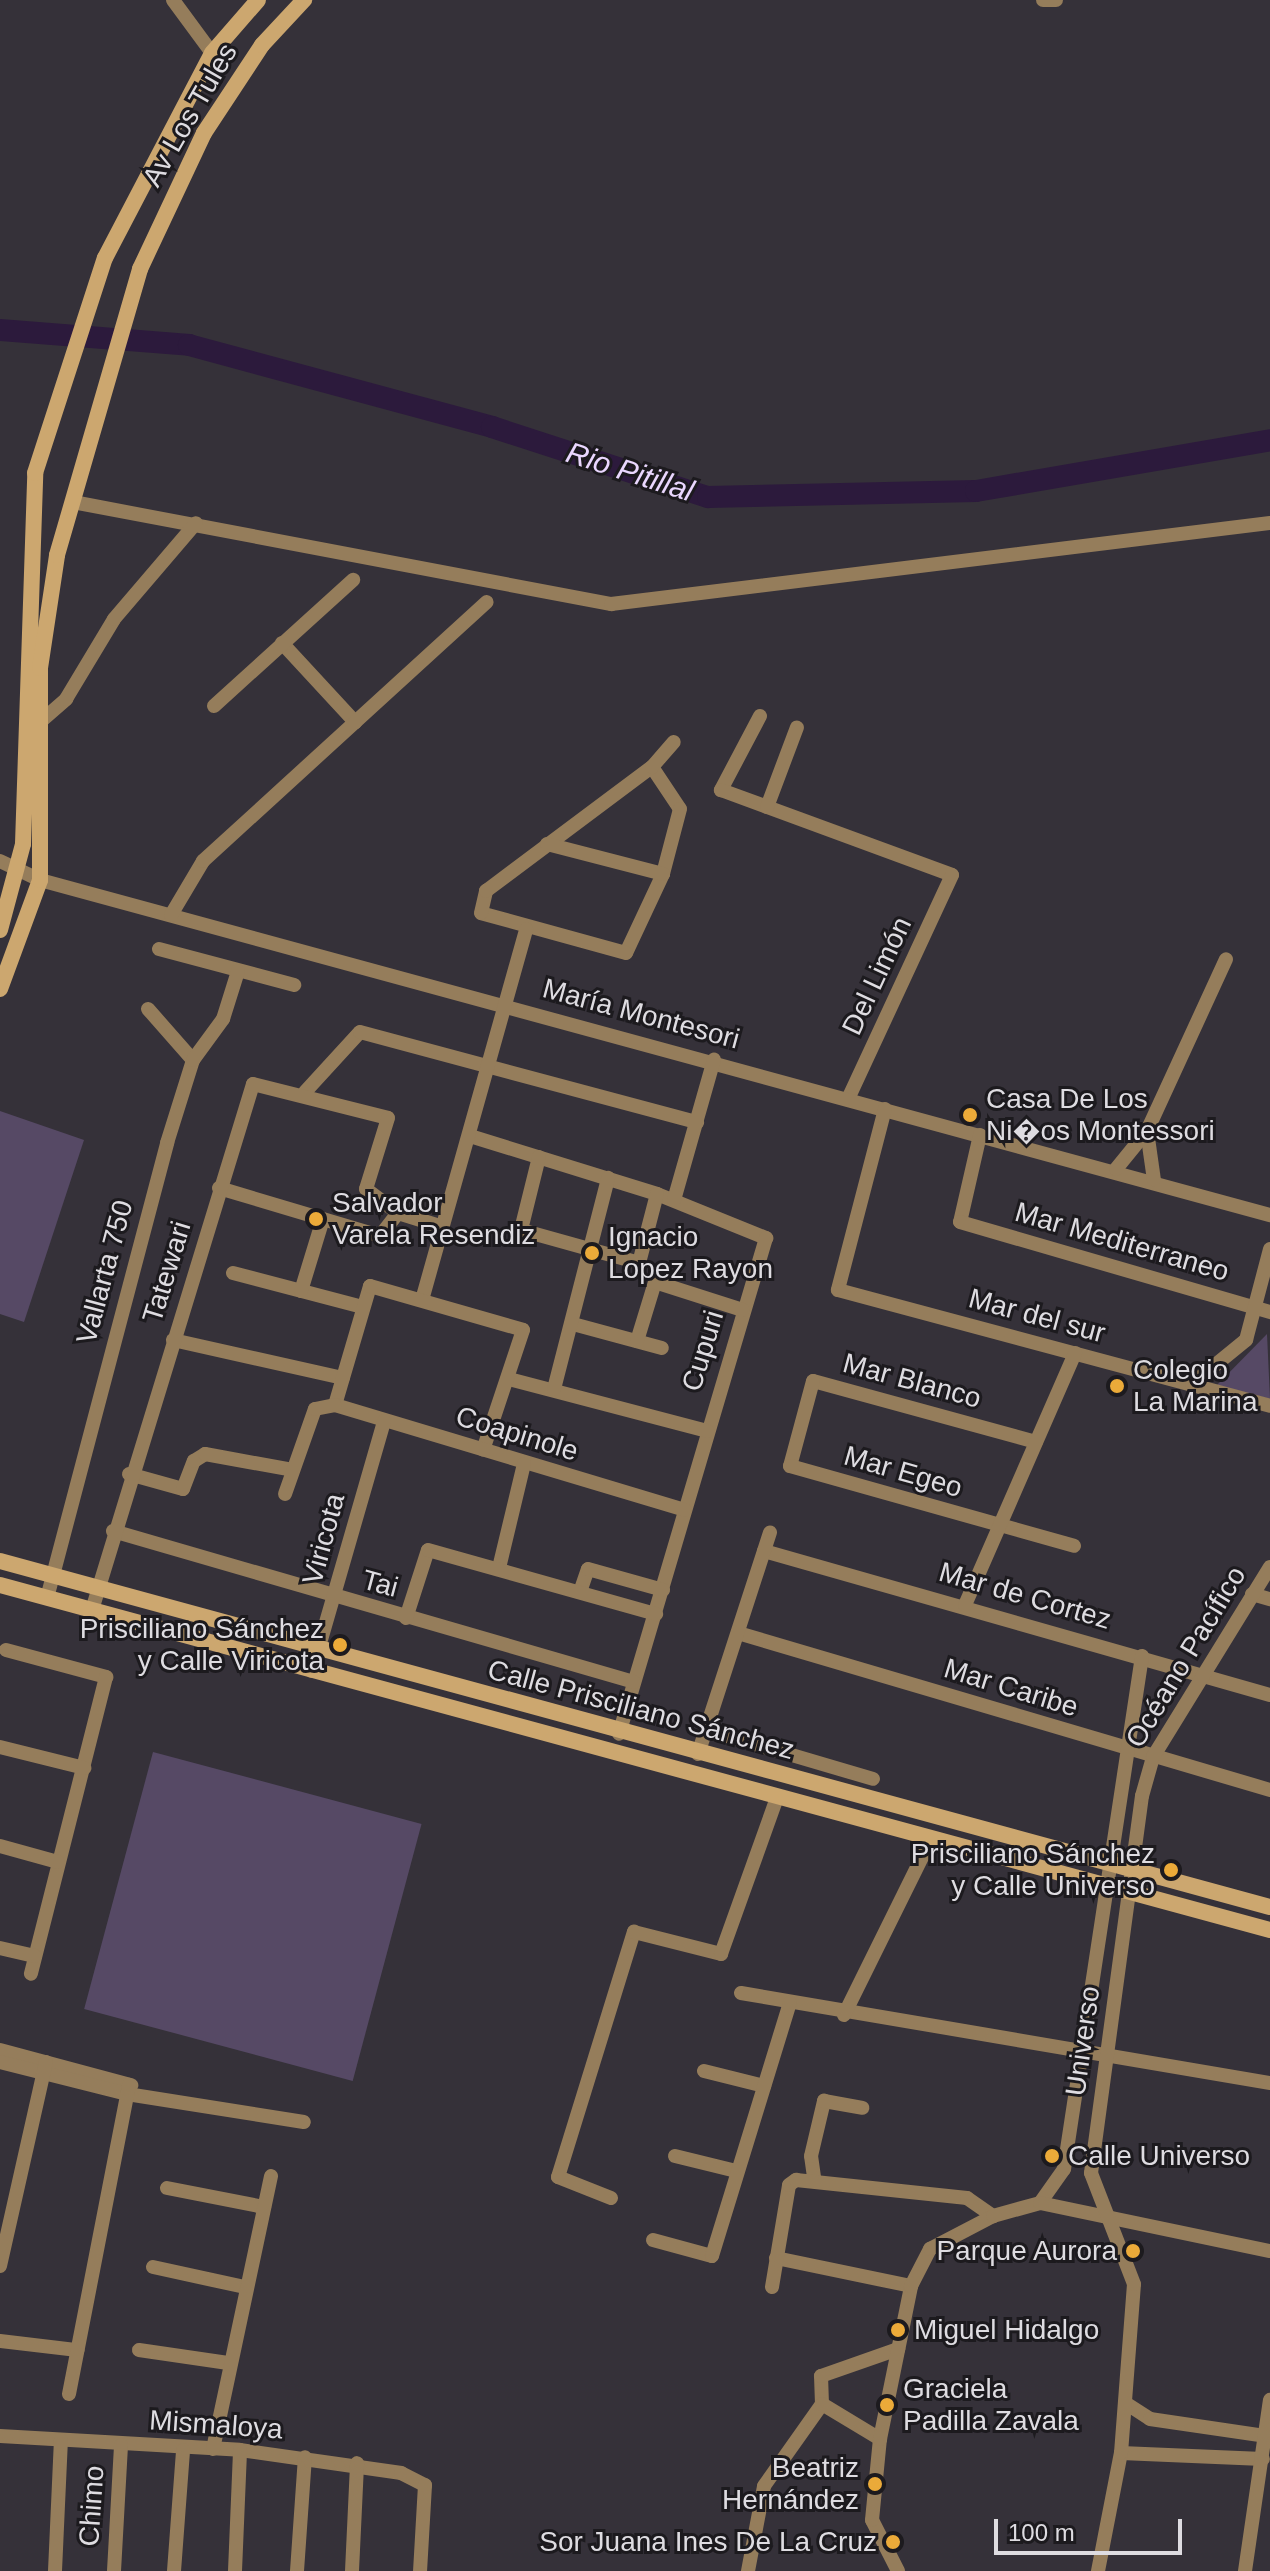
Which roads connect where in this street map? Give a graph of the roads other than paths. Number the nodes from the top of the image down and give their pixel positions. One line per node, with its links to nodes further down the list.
1 (173, 0): 6 (street)
2 (258, 0): 6 (main road, Av Los Tules)
3 (304, 0): 7 (main road, Av Los Tules)
4 (1043, 0): 5 (street)
5 (1056, 0)
6 (212, 53): 23 (main road, Av Los Tules)
7 (75, 493): 8 (street); 15 (main road, Av Los Tules)
8 (196, 523): 9 (street); 15 (street)
9 (1270, 523)
10 (353, 580): 12 (street)
11 (487, 602): 16 (street)
12 (282, 643): 13 (street); 16 (street)
13 (214, 706)
14 (760, 716): 20 (street)
15 (40, 722): 25 (main road, Av Los Tules)
16 (355, 722): 26 (street)
17 (797, 727): 20 (street)
18 (674, 742): 19 (street)
19 (652, 767): 21 (street); 24 (street)
20 (767, 807): 40 (street, Del Limón)
21 (547, 844): 24 (street); 27 (street)
22 (0, 861): 23 (street, María Montesori)
23 (21, 874): 25 (street, María Montesori); 28 (main road, Av Los Tules)
24 (663, 874): 27 (street)
25 (40, 880): 26 (street, María Montesori); 33 (main road)
26 (171, 915): 34 (street, María Montesori)
27 (526, 929): 34 (street)
28 (0, 930)
29 (159, 949): 31 (street)
30 (1226, 959): 43 (street)
31 (238, 971): 32 (street); 36 (street, Vallarta 750)
32 (294, 985)
33 (0, 989)
34 (504, 1003): 37 (street, María Montesori); 38 (street)
35 (148, 1009): 36 (street)
36 (193, 1060): 95 (street, Vallarta 750)
37 (714, 1060): 40 (street, María Montesori); 42 (street)
38 (492, 1065): 39 (street); 42 (street); 45 (street)
39 (305, 1092): 50 (street, Tatewari); 53 (street, Tatewari)
40 (848, 1099): 41 (street, María Montesori)
41 (885, 1109): 44 (street, María Montesori); 70 (street, Mar del sur)
42 (697, 1122): 52 (street)
43 (1147, 1131): 47 (street); 49 (street)
44 (980, 1135): 47 (street, María Montesori); 63 (street, Mar Mediterraneo)
45 (470, 1136): 46 (street, Cupuri); 56 (street)
46 (539, 1157): 48 (street, Cupuri); 57 (street)
47 (1116, 1169): 49 (street, María Montesori)
48 (608, 1178): 51 (street, Cupuri); 57 (street)
49 (1154, 1180): 54 (street, María Montesori)
50 (219, 1188): 55 (street); 67 (street, Tatewari)
51 (657, 1194): 52 (street, Cupuri); 57 (street)
52 (674, 1200): 64 (street, Cupuri)
53 (398, 1213): 55 (street); 56 (street)
54 (1270, 1215)
55 (323, 1219): 60 (street)
56 (443, 1227): 61 (street)
57 (591, 1249): 66 (street)
58 (1270, 1249): 63 (street)
59 (233, 1273): 60 (street)
60 (301, 1291): 62 (street)
61 (422, 1300): 62 (street); 72 (street)
62 (363, 1307): 71 (street)
63 (1254, 1307): 65 (street, Mar Mediterraneo); 73 (street)
64 (743, 1310): 68 (street); 78 (street, Cupuri)
65 (1270, 1312)
66 (573, 1324): 68 (street); 74 (street)
67 (173, 1340): 71 (street); 84 (street, Tatewari)
68 (637, 1341): 69 (street)
69 (662, 1348)
70 (1075, 1353): 73 (street, Mar del sur); 79 (street)
71 (343, 1378): 75 (street)
72 (509, 1379): 74 (street); 80 (street)
73 (1192, 1384): 76 (street, Mar del sur)
74 (554, 1389): 78 (street)
75 (335, 1405): 77 (street, Coapinole); 83 (street)
76 (1270, 1406)
77 (384, 1421): 80 (street, Coapinole); 102 (street, Viricota)
78 (707, 1431): 86 (street, Cupuri)
79 (1036, 1442): 82 (street, Mar Blanco); 87 (street)
80 (483, 1450): 81 (street, Coapinole)
81 (524, 1464): 86 (street, Coapinole); 94 (street)
82 (790, 1466): 87 (street, Mar Egeo)
83 (293, 1470): 84 (street); 85 (street)
84 (129, 1474): 88 (street, Tatewari)
85 (285, 1494)
86 (685, 1510): 98 (street, Cupuri)
87 (1002, 1528): 90 (street, Mar Egeo); 104 (street)
88 (113, 1531): 97 (street, Tatewari); 102 (street, Tai)
89 (770, 1532): 91 (street)
90 (1074, 1546)
91 (764, 1551): 104 (street, Mar de Cortez); 108 (street)
92 (0, 1561): 95 (main road, Calle Prisciliano Sánchez)
93 (1270, 1567): 100 (street, Océano Pacífico)
94 (499, 1568): 99 (street); 107 (street)
95 (53, 1575): 97 (main road, Calle Prisciliano Sánchez); 101 (street, Vallarta 750)
96 (0, 1585): 101 (main road, Calle Prisciliano Sánchez)
97 (98, 1589): 105 (street, Tatewari); 110 (main road, Calle Prisciliano Sánchez)
98 (663, 1590): 99 (street); 106 (street, Cupuri)
99 (580, 1592): 106 (street)
100 (1252, 1594): 103 (street); 113 (street, Océano Pacífico)
101 (47, 1598): 105 (main road, Calle Prisciliano Sánchez)
102 (335, 1599): 107 (street, Tai); 110 (street, Viricota)
103 (1270, 1599)
104 (965, 1605): 111 (street, Mar de Cortez)
105 (92, 1610): 112 (main road, Calle Prisciliano Sánchez)
106 (656, 1614): 114 (street, Cupuri)
107 (406, 1618): 114 (street, Tai)
108 (738, 1633): 116 (street); 119 (street, Mar Caribe)
109 (6, 1650): 122 (street)
110 (320, 1651): 112 (street, Viricota); 117 (main road, Calle Prisciliano Sánchez)
111 (1142, 1656): 113 (street, Mar de Cortez); 119 (street, Océano Pacífico)
112 (312, 1671): 125 (main road, Calle Prisciliano Sánchez)
113 (1202, 1673): 115 (street, Mar de Cortez); 121 (street, Océano Pacífico)
114 (634, 1682): 117 (street, Cupuri)
115 (1270, 1695)
116 (707, 1730): 120 (street); 123 (street)
117 (619, 1734): 120 (main road, Calle Prisciliano Sánchez)
118 (0, 1747): 122 (street)
119 (1125, 1749): 121 (street, Mar Caribe); 129 (street, Océano Pacífico)
120 (698, 1754): 129 (main road, Calle Prisciliano Sánchez)
121 (1153, 1757): 124 (street, Mar Caribe); 130 (street, Océano Pacífico)
122 (84, 1768): 128 (street)
123 (873, 1779)
124 (1270, 1790)
125 (777, 1798): 126 (main road, Calle Prisciliano Sánchez); 159 (street)
126 (930, 1841): 131 (main road, Calle Prisciliano Sánchez); 140 (street)
127 (0, 1846): 128 (street)
128 (58, 1862): 136 (street)
129 (1106, 1863): 130 (main road, Calle Prisciliano Sánchez); 131 (street, Universo)
130 (1131, 1869): 132 (street, Universo); 133 (main road, Calle Prisciliano Sánchez)
131 (1105, 1887): 132 (main road, Calle Prisciliano Sánchez); 142 (street, Universo)
132 (1129, 1893): 134 (main road, Calle Prisciliano Sánchez); 143 (street, Universo)
133 (1270, 1907)
134 (1270, 1930)
135 (0, 1948): 136 (street)
136 (35, 1956): 137 (street)
137 (31, 1974)
138 (741, 1993): 139 (street)
139 (790, 2003): 140 (street); 148 (street)
140 (844, 2015): 142 (street)
141 (0, 2050): 145 (street)
142 (1083, 2055): 143 (street); 153 (street, Universo)
143 (1107, 2058): 147 (street); 155 (street, Universo)
144 (0, 2062): 145 (street)
145 (45, 2068): 149 (street); 167 (street)
146 (704, 2071): 148 (street)
147 (1270, 2083)
148 (764, 2086): 154 (street)
149 (128, 2089): 151 (street); 174 (street)
150 (862, 2108): 157 (street)
151 (304, 2122)
152 (675, 2156): 154 (street)
153 (1064, 2169): 155 (street); 160 (street, Universo)
154 (736, 2171): 164 (street)
155 (1091, 2173): 163 (street, Universo)
156 (271, 2176): 161 (street)
157 (814, 2177): 162 (street); 166 (street)
158 (167, 2188): 161 (street)
159 (611, 2198)
160 (1040, 2203): 162 (street); 163 (street)
161 (264, 2207): 170 (street)
162 (993, 2216): 169 (street)
163 (1105, 2219): 165 (street); 180 (street, Universo)
164 (653, 2240)
165 (1270, 2251)
166 (776, 2258): 169 (street); 171 (street)
167 (0, 2266)
168 (153, 2267): 170 (street)
169 (911, 2286): 173 (street)
170 (245, 2287): 176 (street)
171 (772, 2287)
172 (0, 2341): 174 (street)
173 (898, 2349): 179 (street); 182 (street)
174 (77, 2350): 177 (street)
175 (139, 2350): 176 (street)
176 (228, 2363): 186 (street)
177 (69, 2394)
178 (1270, 2400): 181 (street)
179 (822, 2404): 182 (street); 200 (street)
180 (1127, 2404): 181 (street); 189 (street, Universo)
181 (1265, 2436): 191 (street)
182 (880, 2439): 201 (street)
183 (0, 2440): 184 (street, Mismaloya)
184 (61, 2440): 185 (street, Mismaloya); 193 (street)
185 (121, 2445): 187 (street, Mismaloya); 194 (street, Chimo)
186 (213, 2449): 187 (street, Mismaloya); 188 (street, Mismaloya)
187 (183, 2450): 195 (street)
188 (240, 2450): 190 (street, Mismaloya); 196 (street)
189 (1121, 2453): 191 (street); 202 (street, Universo)
190 (305, 2457): 192 (street, Mismaloya); 197 (street)
191 (1263, 2459): 203 (street)
192 (357, 2463): 198 (street); 199 (street, Mismaloya)
193 (55, 2571)
194 (114, 2571)
195 (174, 2571)
196 (235, 2571)
197 (297, 2571)
198 (352, 2571)
199 (420, 2571)
200 (748, 2571)
201 (898, 2571)
202 (1098, 2571)
203 (1245, 2571)

